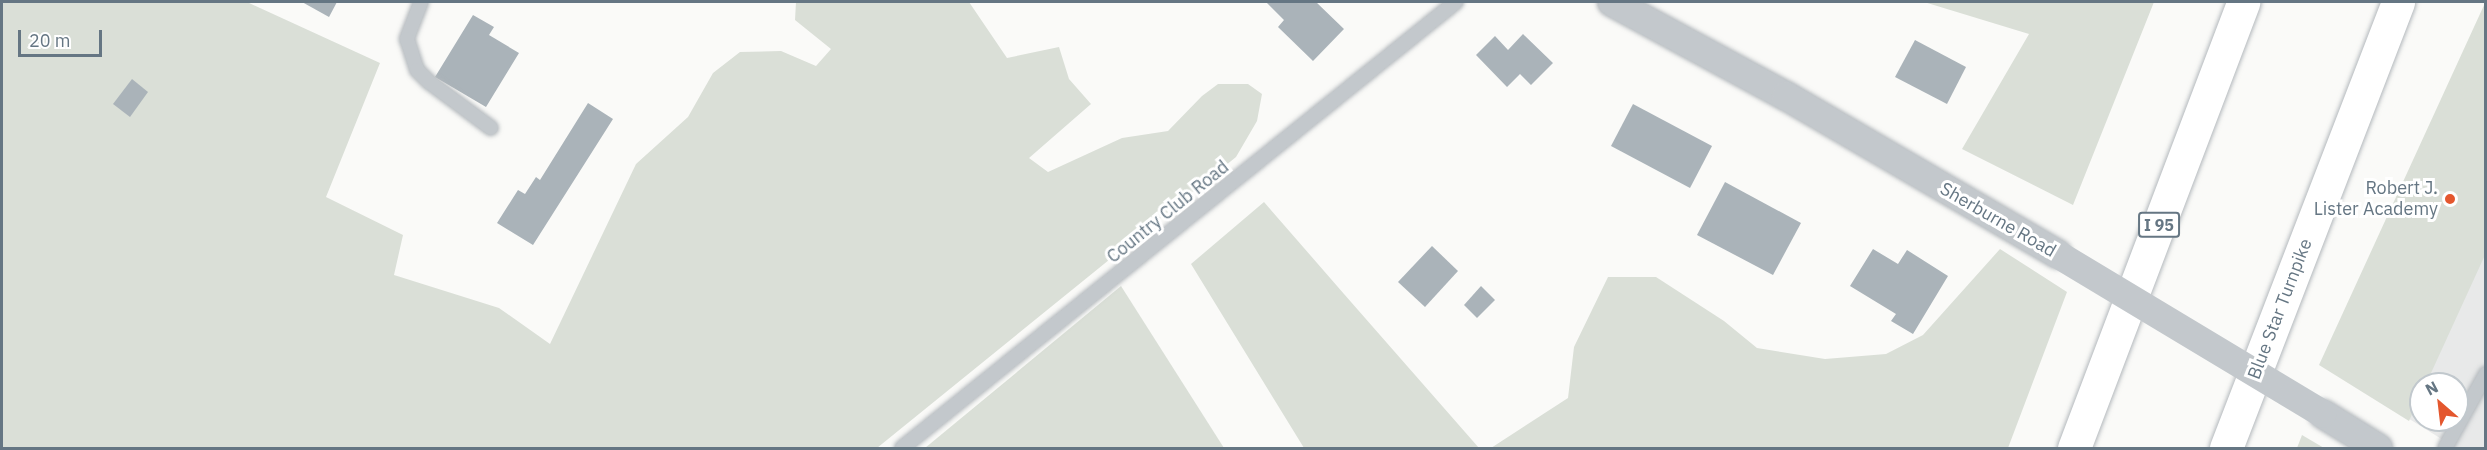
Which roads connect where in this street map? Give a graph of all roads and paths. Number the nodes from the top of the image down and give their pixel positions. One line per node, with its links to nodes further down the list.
1 (421, 2): 8 (lane)
2 (1456, 2): 10 (lane, Country Club Road)
3 (1612, 2): 13 (street, Sherburne Road, bridge)
4 (2243, 2): 11 (highway, I 95)
5 (2394, 2): 7 (highway)
6 (2398, 2): 7 (highway, Blue Star Turnpike)
7 (2380, 47): 12 (highway, Blue Star Turnpike)
8 (491, 128)
9 (2486, 375): 14 (lane)
10 (902, 448)
11 (2074, 448)
12 (2226, 448)
13 (2378, 448)
14 (2445, 448)

